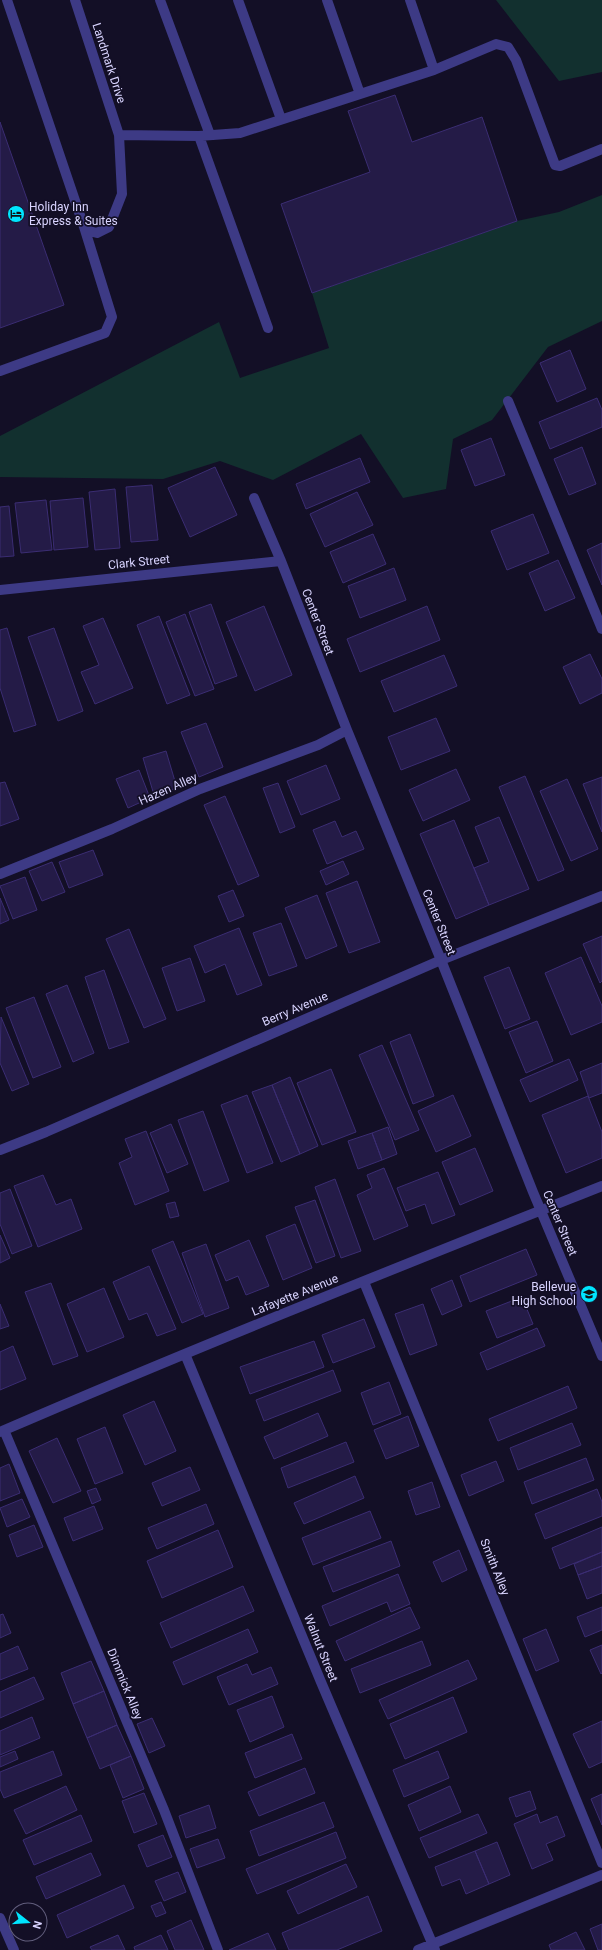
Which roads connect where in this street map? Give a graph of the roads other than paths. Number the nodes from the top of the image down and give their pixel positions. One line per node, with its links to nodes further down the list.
1 (7, 0): 13 (street)
2 (75, 0): 10 (street, Landmark Drive)
3 (160, 0): 11 (street)
4 (238, 0): 9 (street)
5 (327, 0): 8 (street)
6 (410, 0): 7 (street)
7 (434, 70): 8 (street); 12 (street)
8 (360, 94): 9 (street)
9 (281, 119): 11 (street)
10 (119, 135): 11 (street); 13 (street, Landmark Drive)
11 (204, 136): 14 (street)
12 (602, 149)
13 (85, 230): 15 (street)
14 (268, 328)
15 (0, 371)
16 (508, 401): 20 (street)
17 (254, 498): 18 (street, Center Street)
18 (281, 561): 19 (street, Clark Street); 21 (street, Center Street)
19 (0, 590)
20 (602, 629)
21 (347, 730): 22 (street, Hazen Alley); 24 (street, Center Street)
22 (0, 874)
23 (602, 896): 24 (street, Berry Avenue)
24 (441, 960): 25 (street, Berry Avenue); 27 (street, Center Street)
25 (0, 1150)
26 (602, 1186): 27 (street, Lafayette Avenue)
27 (540, 1209): 28 (street, Lafayette Avenue); 30 (street, Center Street)
28 (364, 1282): 29 (street, Lafayette Avenue); 32 (street, Smith Alley)
29 (185, 1354): 31 (street, Lafayette Avenue); 35 (street, Walnut Street)
30 (602, 1356)
31 (2, 1431): 37 (street, Dimmick Alley)
32 (602, 1863)
33 (602, 1875): 35 (street)
34 (0, 1918): 36 (street)
35 (434, 1947): 38 (street)
36 (14, 1950)
37 (218, 1950)
38 (418, 1950)

